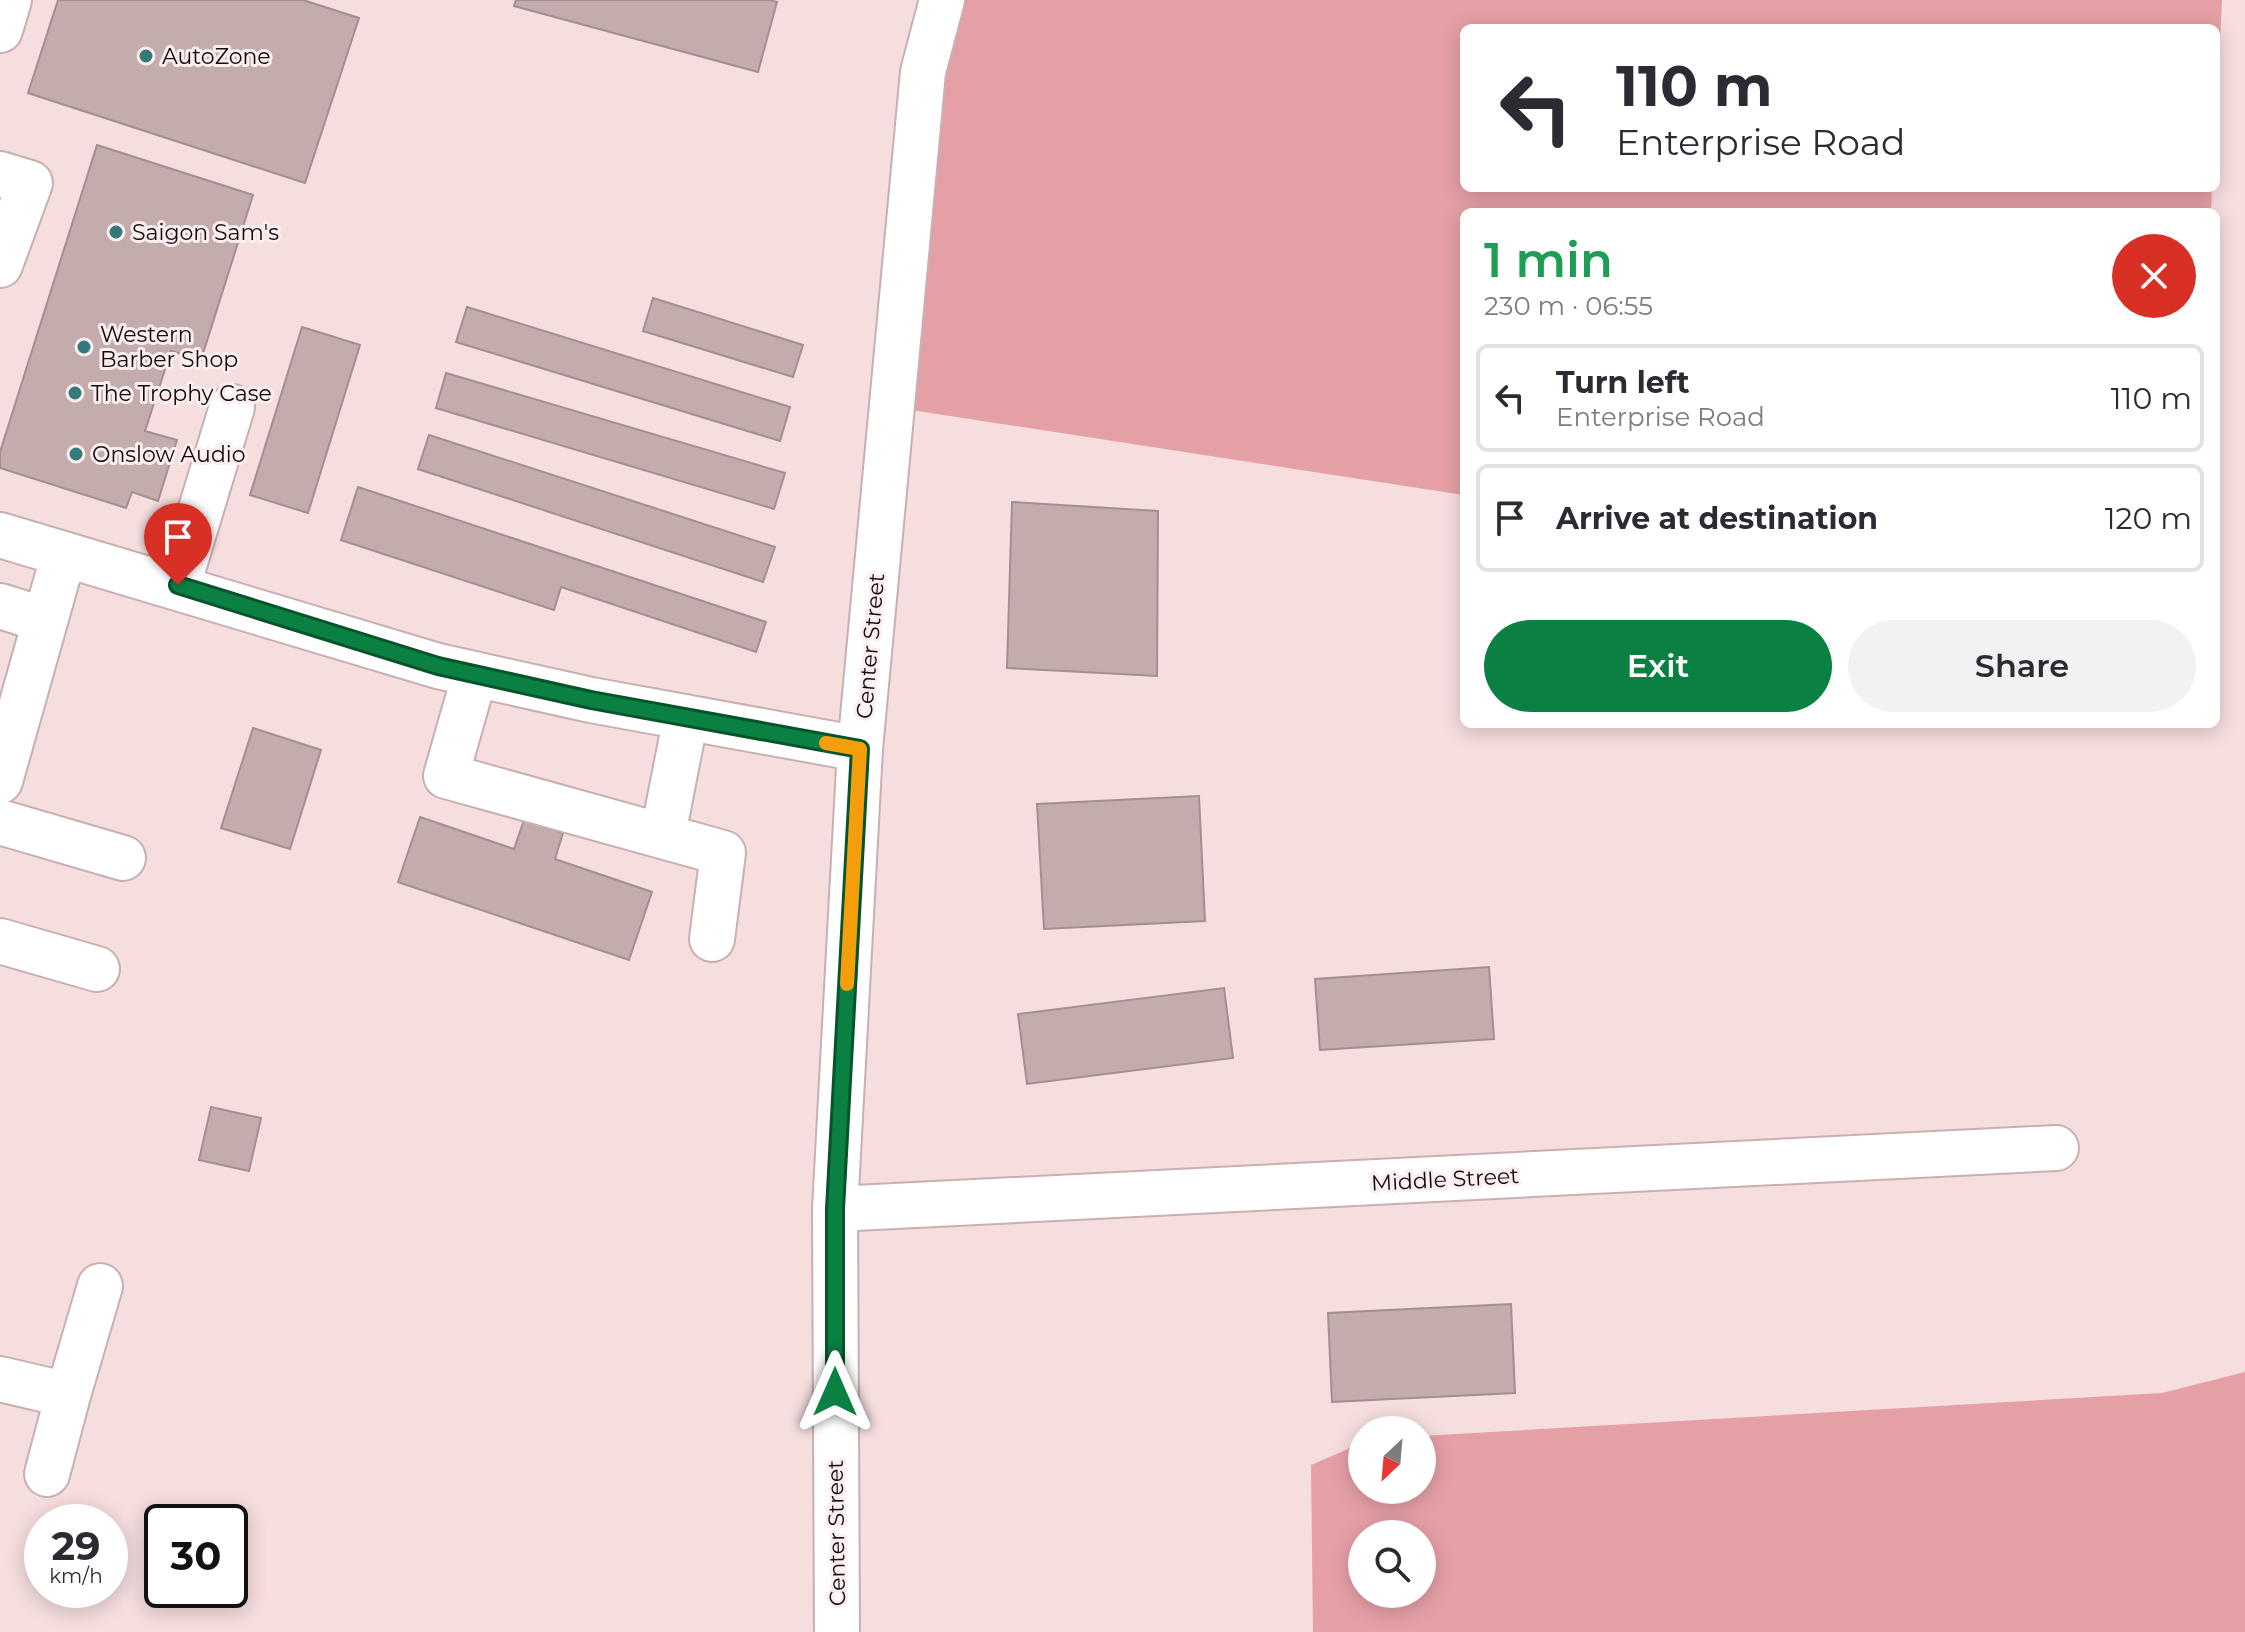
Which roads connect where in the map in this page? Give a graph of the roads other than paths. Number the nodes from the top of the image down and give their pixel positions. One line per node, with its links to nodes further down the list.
1 (9, 0): 3 (street)
2 (942, 0): 14 (street, Center Street)
3 (0, 30)
4 (0, 174): 5 (street)
5 (0, 265)
6 (232, 407): 9 (street)
7 (0, 535): 8 (street)
8 (64, 554): 9 (street); 11 (street)
9 (178, 585): 12 (street)
10 (0, 606): 11 (street)
11 (45, 620): 15 (street)
12 (475, 674): 13 (street); 17 (street)
13 (686, 717): 14 (street); 17 (street)
14 (860, 749): 23 (street, Center Street)
15 (0, 781)
16 (0, 822): 18 (street)
17 (663, 834): 19 (street)
18 (123, 858)
19 (712, 939)
20 (0, 941): 21 (street)
21 (97, 969)
22 (2056, 1148): 23 (street, Middle Street)
23 (835, 1209): 28 (street, Center Street)
24 (100, 1286): 26 (street)
25 (0, 1379): 26 (street)
26 (68, 1395): 27 (street)
27 (47, 1474)
28 (837, 1632)

